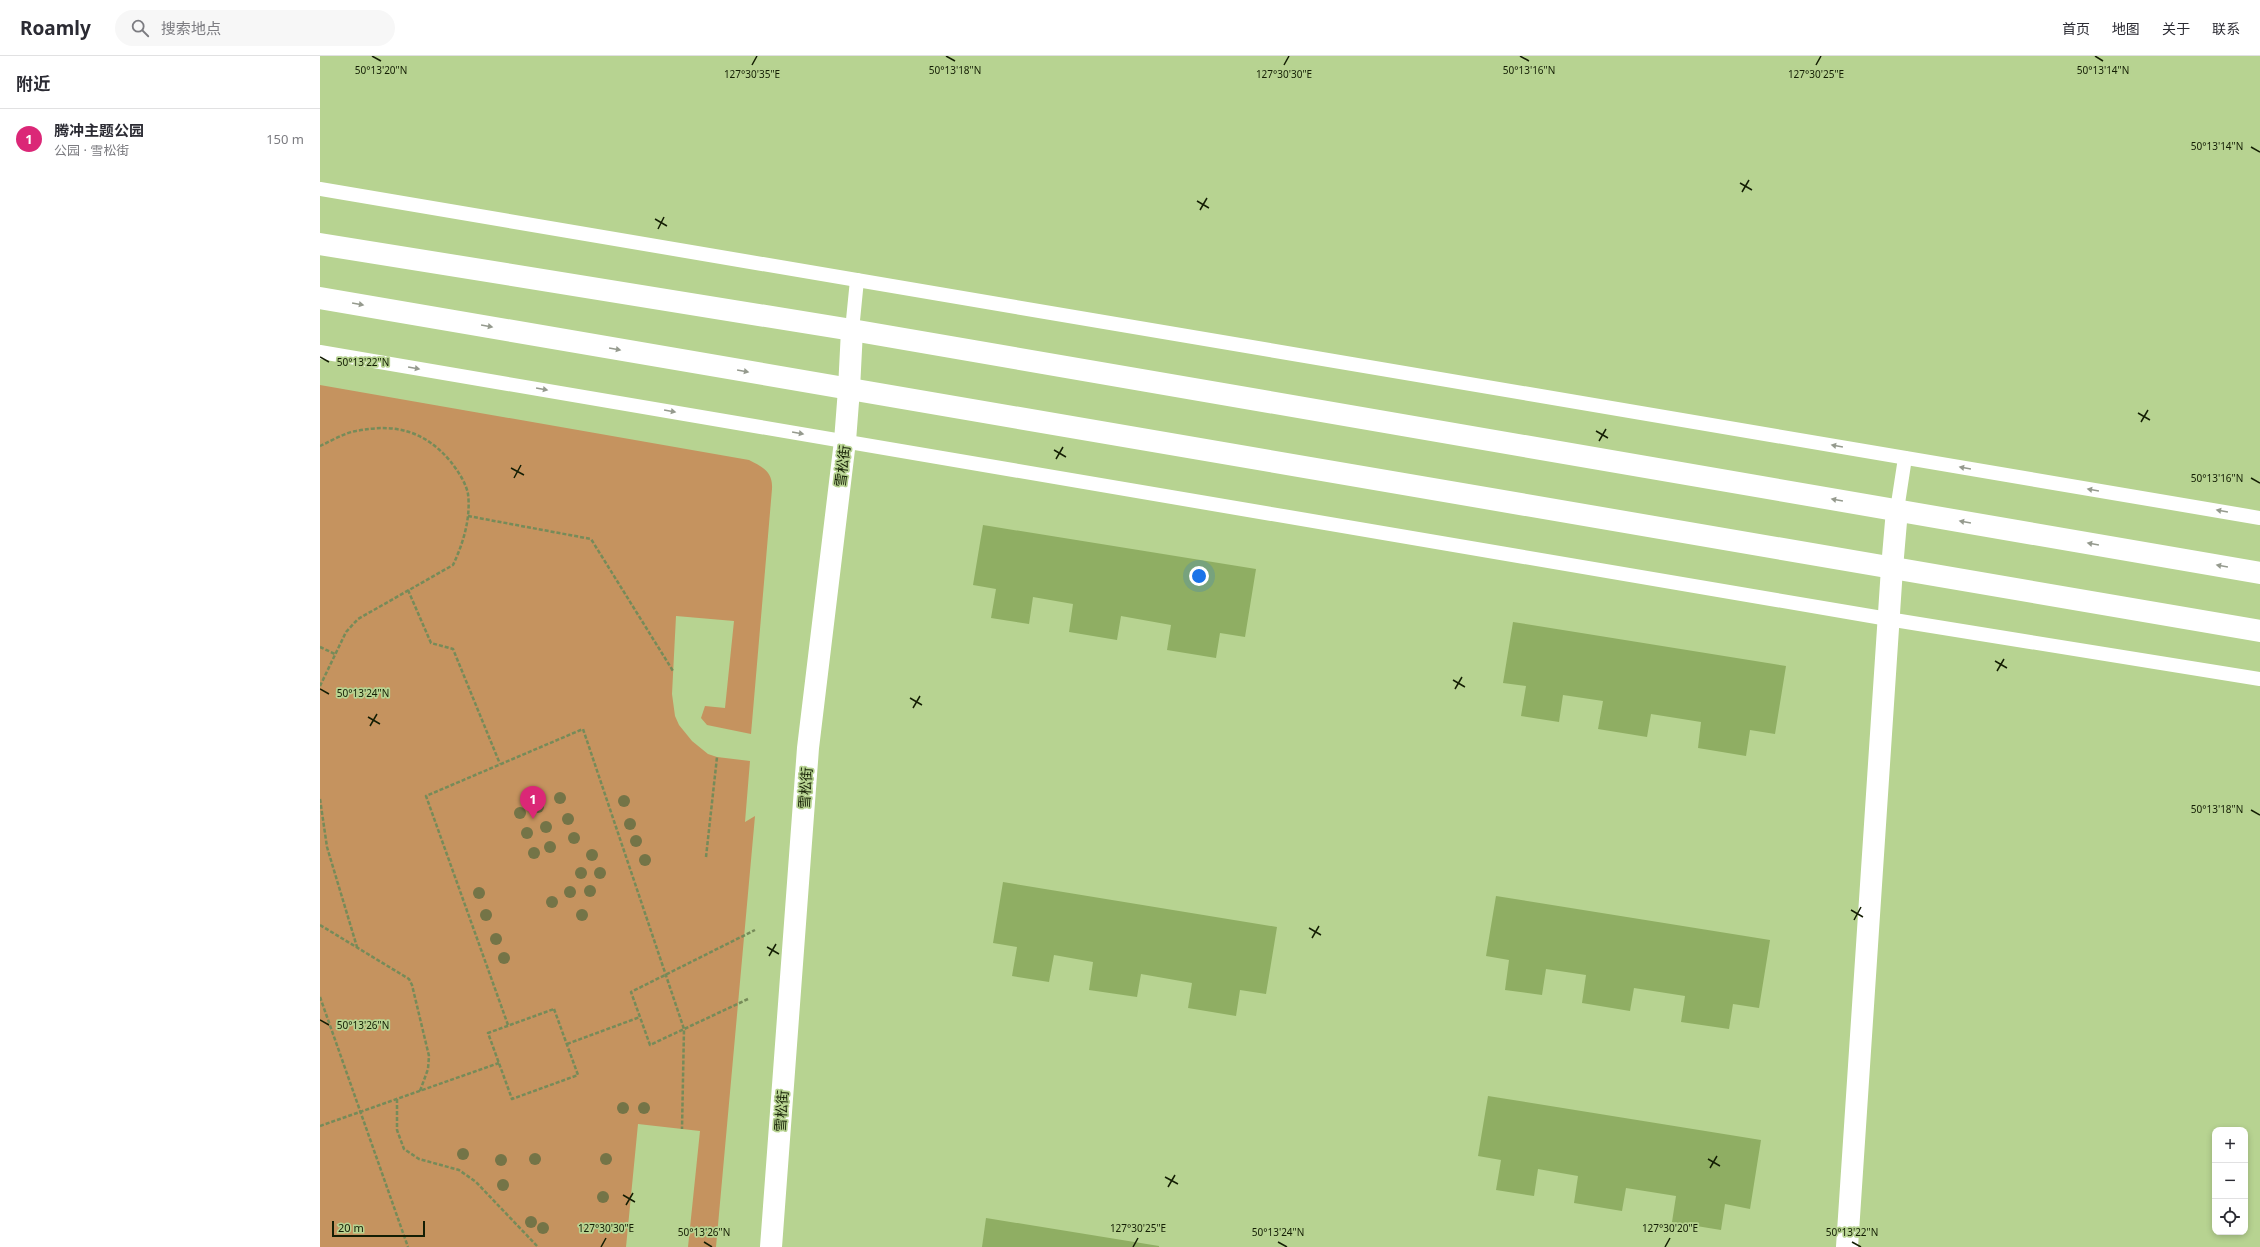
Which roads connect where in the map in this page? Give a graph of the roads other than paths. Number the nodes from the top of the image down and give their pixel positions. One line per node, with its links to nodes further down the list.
1 (320, 189): 3 (lane)
2 (320, 244): 5 (street)
3 (857, 280): 5 (lane); 9 (lane, one-way to 3)
4 (320, 298): 7 (street, one-way to 7)
5 (852, 330): 7 (street, 雪松街); 10 (street, one-way to 5)
6 (320, 352): 8 (lane, one-way to 8)
7 (849, 389): 8 (street, 雪松街); 12 (street)
8 (845, 441): 14 (lane); 17 (street, 雪松街)
9 (1906, 458): 10 (lane); 11 (lane, one-way to 9)
10 (1897, 510): 12 (street); 13 (street, one-way to 10)
11 (2260, 518)
12 (1892, 568): 14 (street); 15 (street)
13 (2260, 573)
14 (1888, 619): 16 (lane); 18 (street)
15 (2260, 630)
16 (2260, 679)
17 (772, 1247)
18 (1848, 1247)

